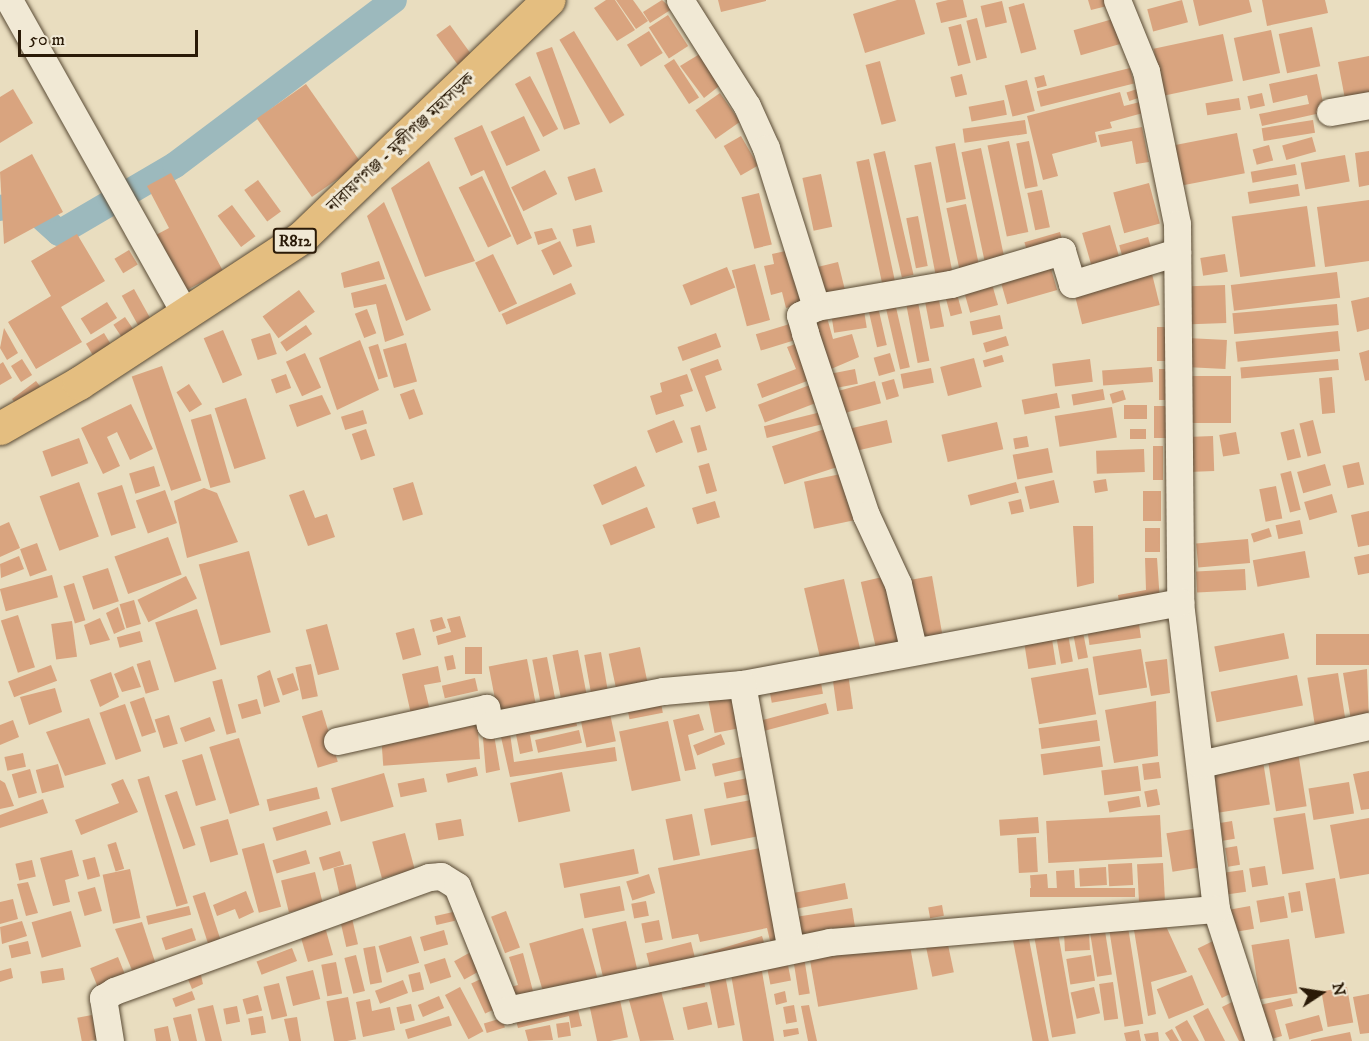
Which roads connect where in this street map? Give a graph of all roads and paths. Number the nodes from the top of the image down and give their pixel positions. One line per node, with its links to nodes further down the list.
1 (9, 0): 9 (street)
2 (548, 0): 9 (main road, নারায়ণগঞ্জ - মুন্সীগঞ্জ মহাসড়ক / R812)
3 (680, 0): 8 (street)
4 (1117, 0): 7 (street)
5 (1369, 105): 6 (street)
6 (1330, 112)
7 (1177, 252): 8 (street); 11 (street)
8 (816, 307): 12 (street)
9 (185, 314): 10 (main road, নারায়ণগঞ্জ - মুন্সীগঞ্জ মহাসড়ক / R812)
10 (0, 428)
11 (1180, 602): 12 (street); 16 (street)
12 (913, 648): 13 (street)
13 (742, 684): 15 (street); 18 (street)
14 (1369, 726): 16 (street)
15 (338, 741)
16 (1200, 764): 17 (street)
17 (1216, 909): 18 (street); 20 (street)
18 (791, 950): 19 (street)
19 (110, 1041)
20 (1259, 1041)

